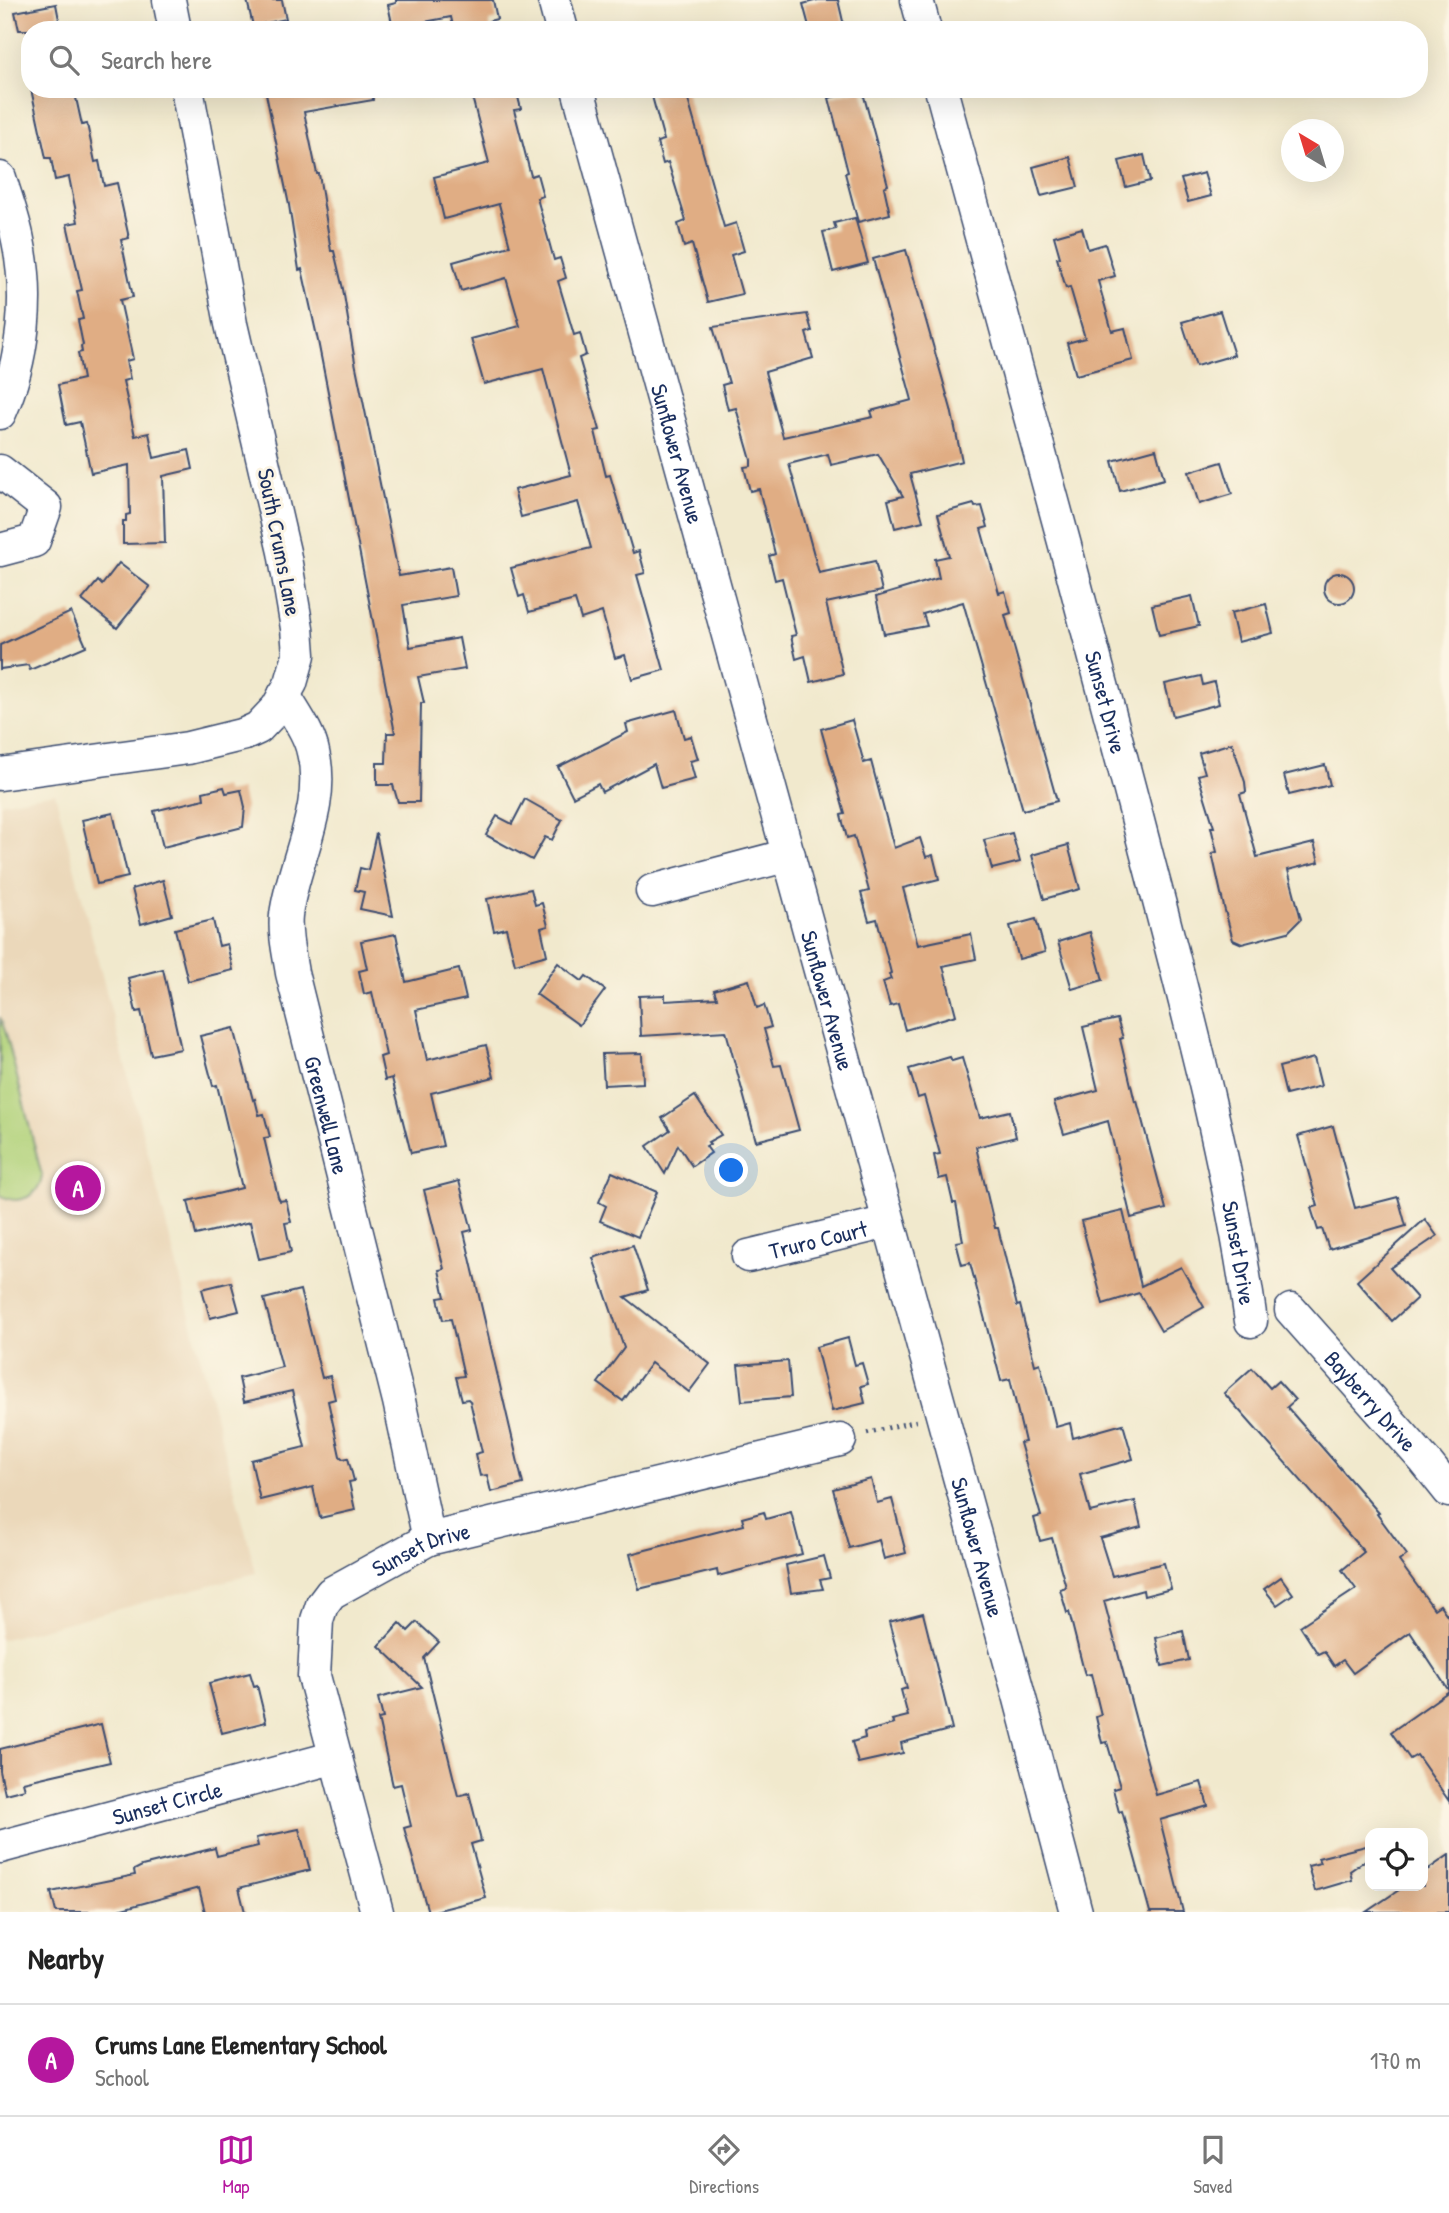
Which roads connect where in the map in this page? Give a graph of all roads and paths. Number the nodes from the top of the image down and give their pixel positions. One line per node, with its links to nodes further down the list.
1 (169, 0): 4 (street)
2 (554, 0): 5 (street)
3 (917, 0): 6 (street)
4 (173, 21)
5 (560, 21)
6 (923, 21)
7 (189, 98): 14 (street, South Crums Lane)
8 (580, 98): 16 (street, Sunflower Avenue)
9 (943, 98): 21 (street, Sunset Drive)
10 (0, 178): 11 (street)
11 (0, 413)
12 (0, 471): 13 (street)
13 (0, 550)
14 (284, 695): 15 (street, South Crums Lane); 25 (street, Greenwell Lane)
15 (0, 774)
16 (789, 855): 17 (street); 18 (street, Sunflower Avenue)
17 (652, 891)
18 (888, 1222): 19 (street, Truro Court); 22 (street, Sunflower Avenue)
19 (748, 1256)
20 (1292, 1310): 24 (street, Bayberry Drive)
21 (1251, 1321)
22 (941, 1415): 23 (path); 29 (street, Sunflower Avenue)
23 (839, 1440): 25 (street, Sunset Drive)
24 (1447, 1485)
25 (429, 1539): 26 (street, Sunset Drive)
26 (336, 1757): 27 (street, Sunset Circle); 28 (street, Sunset Drive)
27 (0, 1847)
28 (377, 1912)
29 (1076, 1912)

